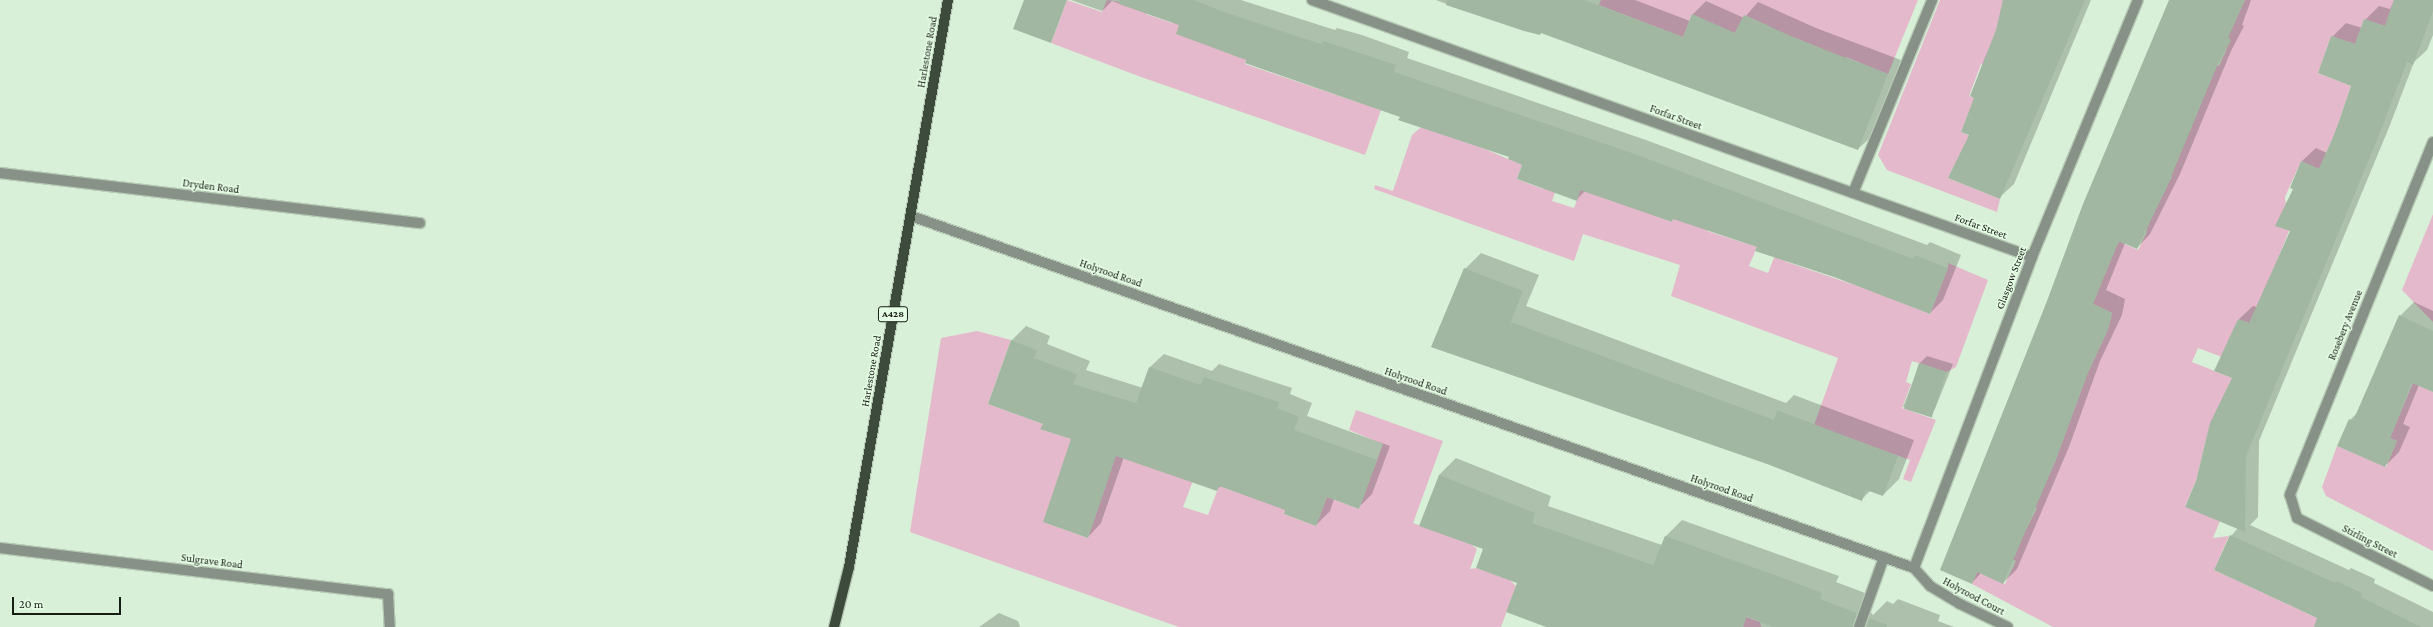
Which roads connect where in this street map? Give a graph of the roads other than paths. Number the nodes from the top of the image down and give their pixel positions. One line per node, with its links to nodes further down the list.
1 (948, 0): 8 (main road, Harlestone Road / A428)
2 (1312, 0): 7 (street, Forfar Street)
3 (1932, 0): 7 (street)
4 (2138, 0): 10 (street, Glasgow Street)
5 (2433, 142): 11 (street, Rosebery Avenue)
6 (0, 173): 9 (street, Dryden Road)
7 (1853, 193): 10 (street, Forfar Street)
8 (911, 216): 13 (street, Holyrood Road); 17 (main road, Harlestone Road / A428)
9 (420, 223)
10 (2032, 257): 14 (street, Glasgow Street)
11 (2297, 518): 15 (street, Stirling Street)
12 (0, 548): 16 (street, Sulgrave Road)
13 (1884, 557): 14 (street, Holyrood Road); 18 (street)
14 (1914, 568): 19 (street, Holyrood Court)
15 (2433, 586)
16 (390, 627)
17 (834, 627)
18 (1859, 627)
19 (2008, 627)

